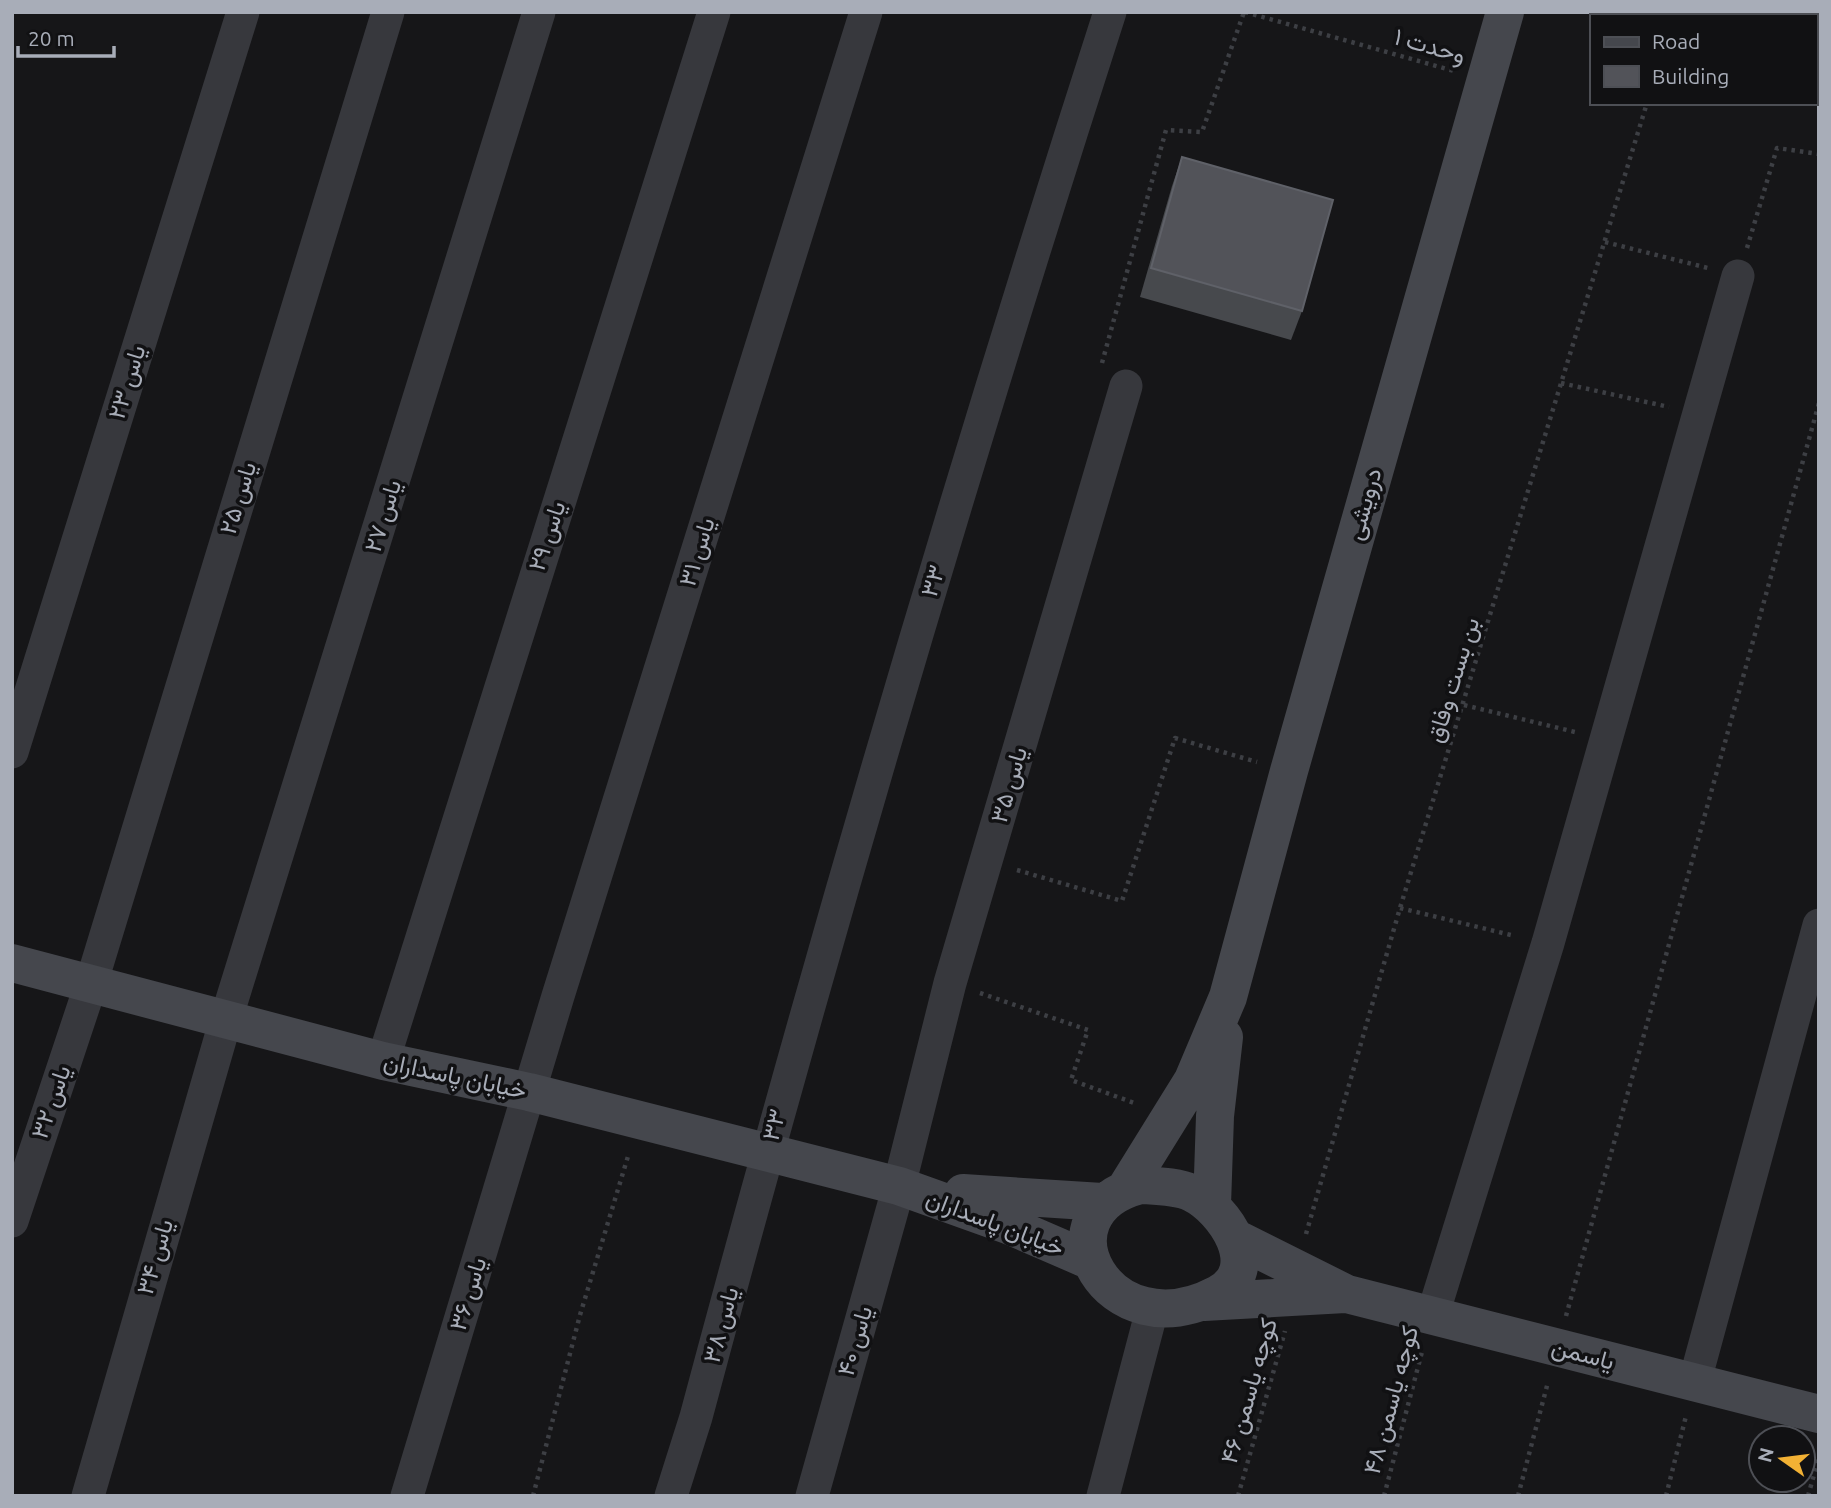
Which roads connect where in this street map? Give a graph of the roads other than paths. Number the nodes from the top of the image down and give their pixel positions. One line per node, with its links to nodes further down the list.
1 (243, 12): 10 (street, یاس ۲۳)
2 (388, 12): 13 (street, یاس ۲۵)
3 (539, 12): 15 (street, یاس ۲۷)
4 (714, 12): 16 (street, یاس ۲۹)
5 (866, 12): 17 (street, یاس ۳۱)
6 (1110, 12): 18 (street, ۳۳)
7 (1505, 12): 14 (street, درویشی)
8 (1738, 276): 28 (street)
9 (1126, 386): 19 (street, یاس ۳۵)
10 (12, 752)
11 (1819, 925): 29 (street)
12 (12, 963): 13 (street, خیابان پاسداران)
13 (91, 984): 15 (street, خیابان پاسداران); 22 (street, یاس ۳۲)
14 (1228, 997): 20 (street); 21 (street)
15 (226, 1019): 16 (street, خیابان پاسداران); 31 (street, یاس ۳۴)
16 (383, 1061): 17 (street, خیابان پاسداران)
17 (529, 1092): 18 (street, خیابان پاسداران); 32 (street, یاس ۳۶)
18 (767, 1153): 19 (street, خیابان پاسداران); 33 (street, یاس ۳۸)
19 (899, 1186): 20 (street, خیابان پاسداران); 24 (street, خیابان پاسداران); 34 (street, یاس ۴۰)
20 (1114, 1195): 21 (street); 24 (street)
21 (1212, 1205): 23 (street)
22 (12, 1221)
23 (1235, 1238): 25 (street, یاسمن); 26 (street)
24 (1091, 1261): 27 (street)
25 (1295, 1282): 26 (street, یاسمن); 28 (street, یاسمن)
26 (1204, 1302): 27 (street)
27 (1152, 1310): 35 (street)
28 (1433, 1314): 29 (street, یاسمن)
29 (1695, 1384): 30 (street, یاسمن)
30 (1819, 1414)
31 (88, 1496)
32 (407, 1496)
33 (671, 1496)
34 (812, 1496)
35 (1103, 1496)

